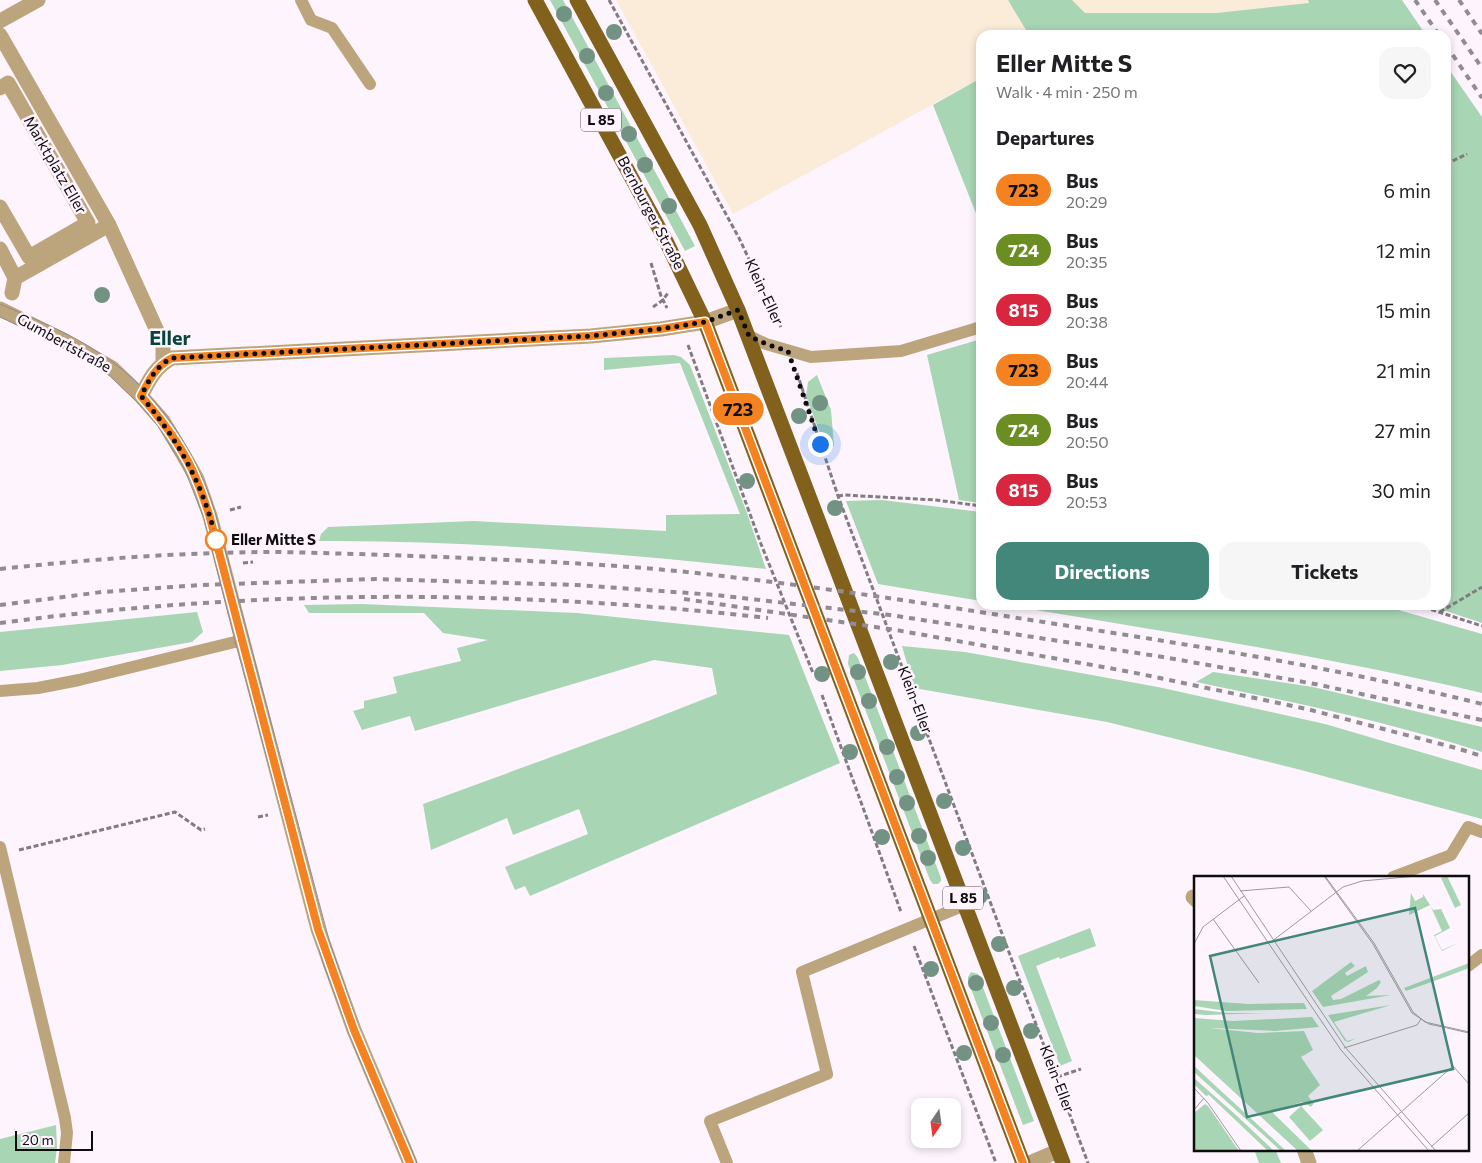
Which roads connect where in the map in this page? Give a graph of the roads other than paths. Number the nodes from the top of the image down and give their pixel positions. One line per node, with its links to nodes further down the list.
1 (38, 0): 5 (street)
2 (301, 0): 7 (lane)
3 (535, 0): 16 (main road, Bernburger Straße / L 85)
4 (577, 0): 15 (main road, L 85)
5 (0, 21)
6 (0, 35): 10 (street)
7 (370, 84)
8 (0, 88): 9 (street, Marktplatz Eller)
9 (0, 207)
10 (109, 225): 12 (street); 19 (street)
11 (0, 249): 12 (street)
12 (15, 278): 13 (street)
13 (12, 293)
14 (0, 309): 20 (street, Gumbertstraße)
15 (738, 310): 16 (street); 18 (main road, Klein-Eller / L 85)
16 (705, 322): 19 (street); 27 (main road, L 85)
17 (976, 328): 18 (lane)
18 (749, 336): 26 (main road, Klein-Eller / L 85)
19 (163, 362): 20 (street)
20 (141, 396): 21 (street, Gumbertstraße)
21 (243, 640): 22 (lane); 33 (street, Gumbertstraße)
22 (0, 691)
23 (1482, 832): 25 (lane)
24 (1, 850): 32 (lane)
25 (1397, 876)
26 (965, 905): 27 (lane); 31 (main road, Klein-Eller / L 85)
27 (932, 919): 34 (lane); 35 (main road, L 85)
28 (1482, 955): 29 (lane)
29 (1470, 964)
30 (1304, 1150): 37 (street)
31 (1060, 1157): 36 (street)
32 (64, 1163)
33 (410, 1163)
34 (727, 1163)
35 (1023, 1163)
36 (1030, 1163)
37 (1309, 1163)

